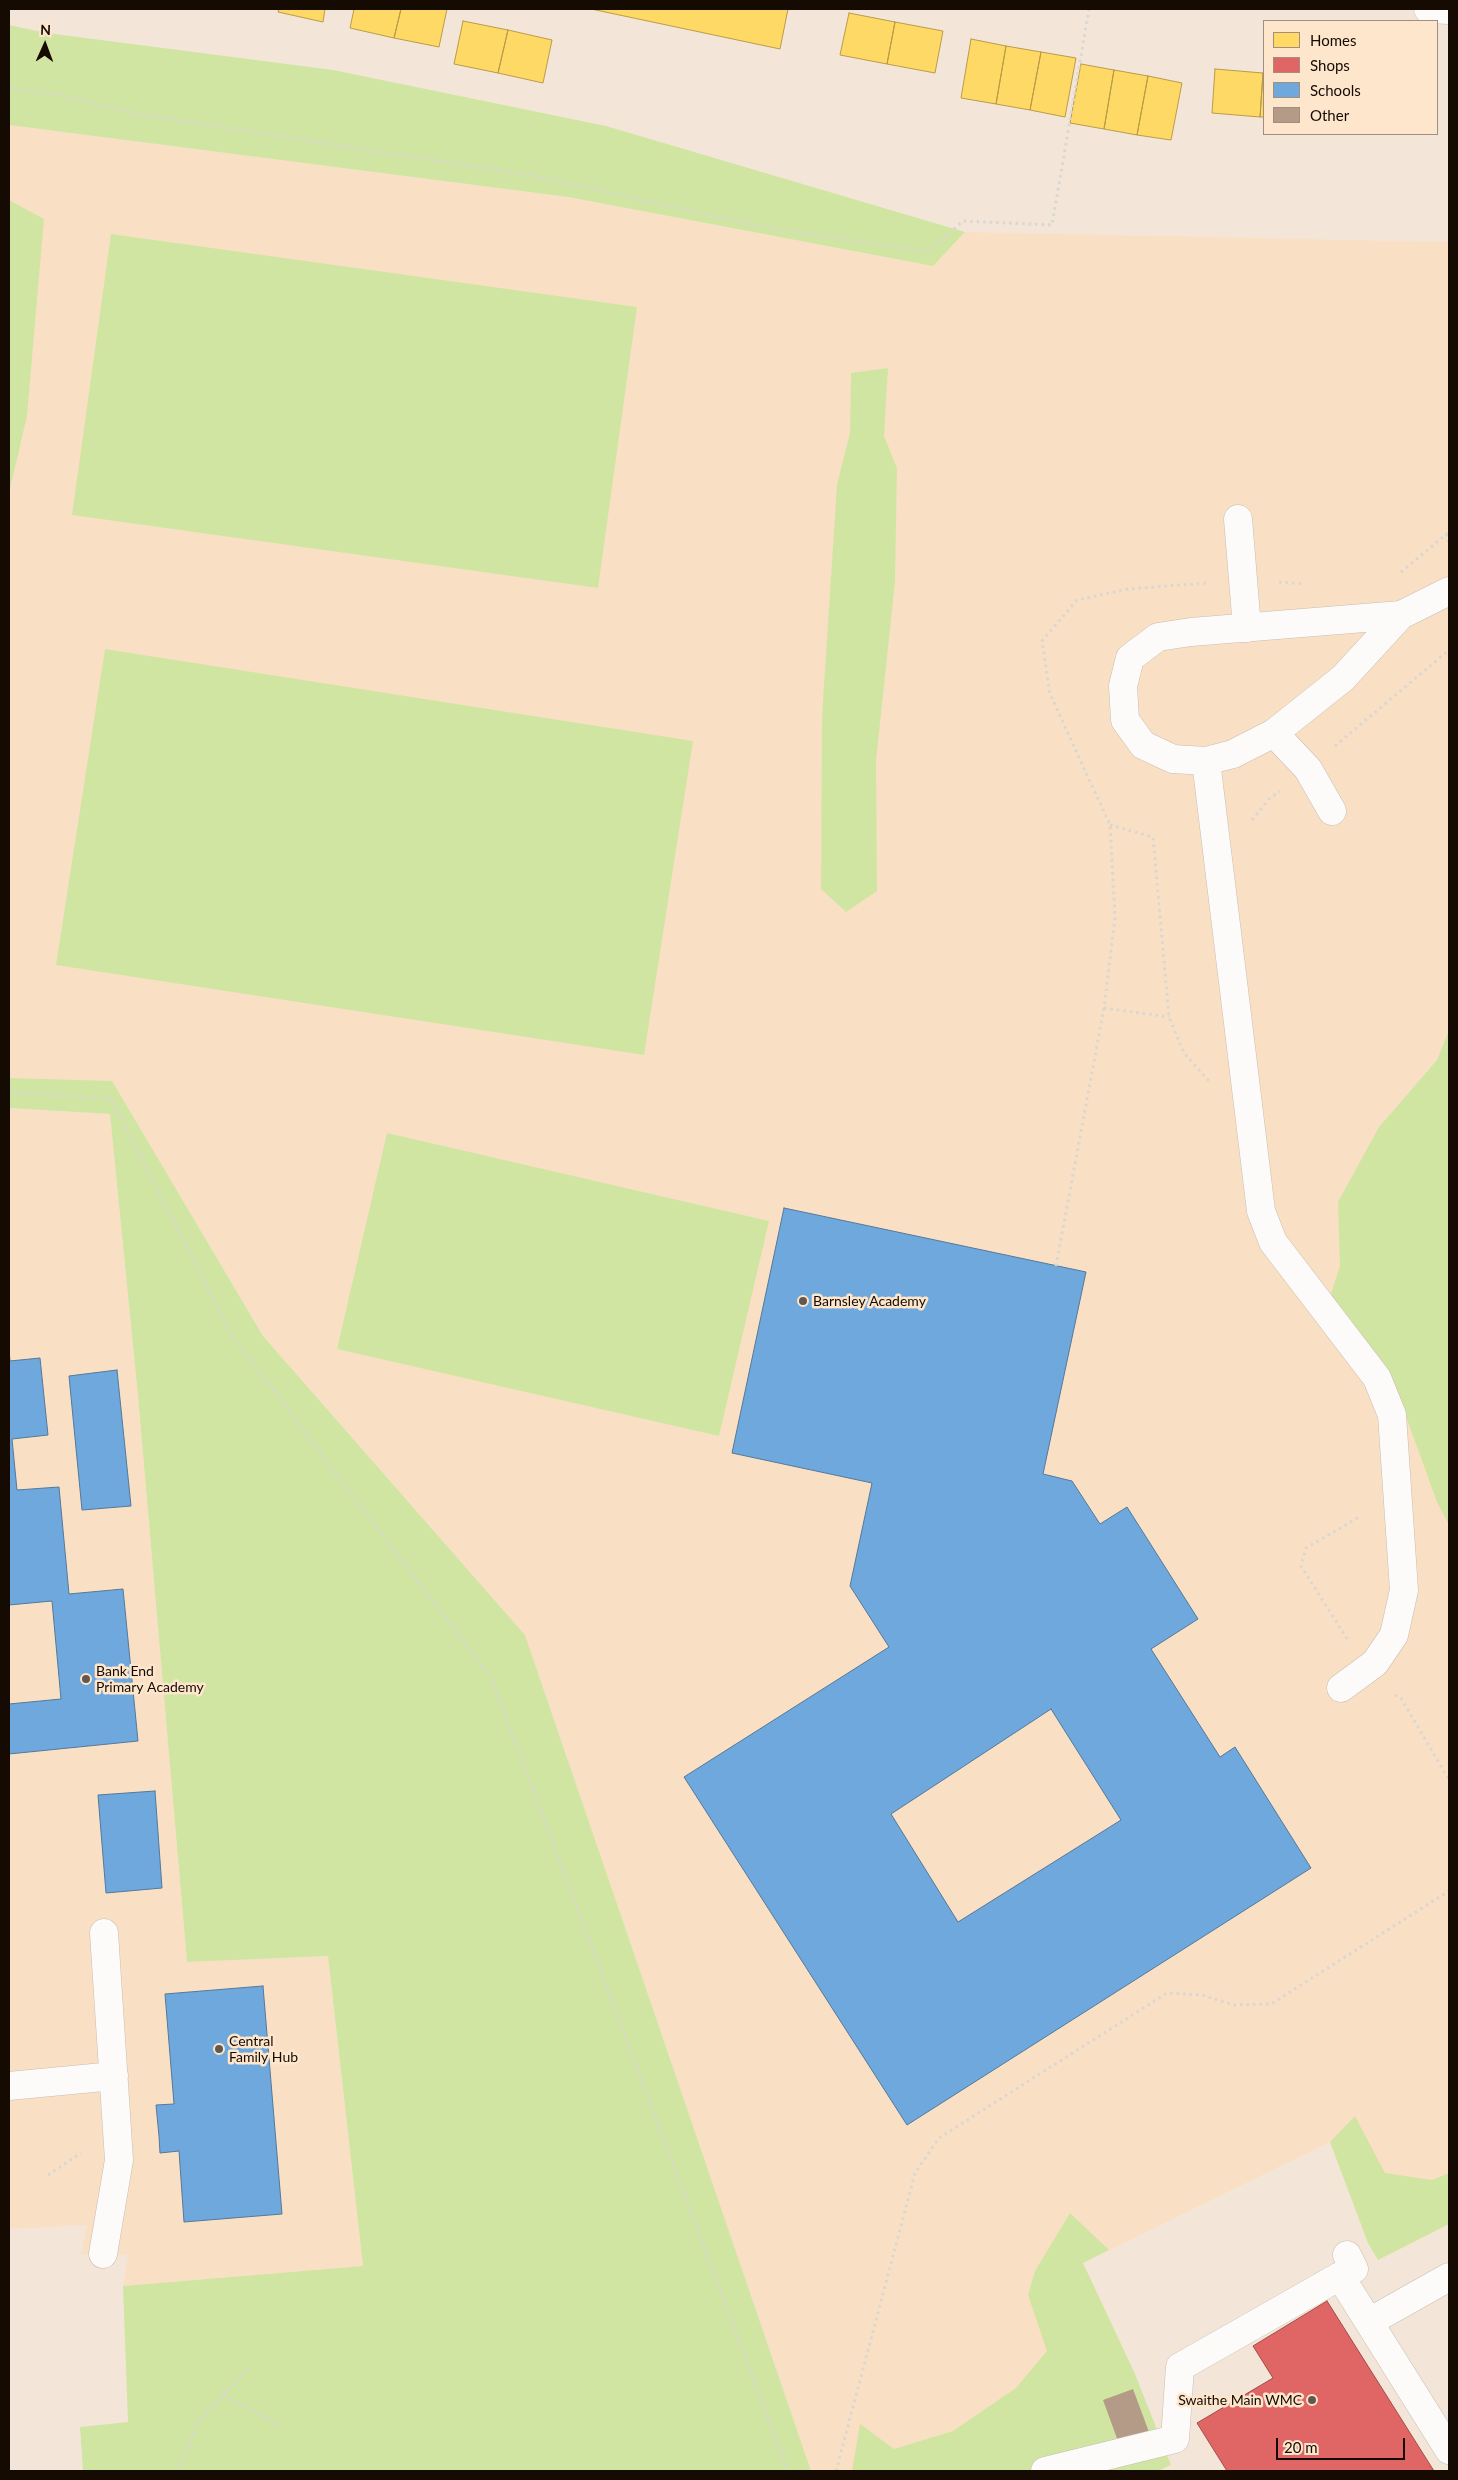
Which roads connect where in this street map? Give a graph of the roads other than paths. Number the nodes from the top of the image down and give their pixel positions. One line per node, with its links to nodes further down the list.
1 (1428, 9): 2 (street)
2 (1449, 10)
3 (1238, 519): 6 (street)
4 (1449, 591): 5 (street)
5 (1401, 615): 6 (street); 7 (street)
6 (1247, 628): 8 (street)
7 (1274, 733): 8 (street); 9 (street)
8 (1206, 761): 10 (street)
9 (1332, 811)
10 (1341, 1688)
11 (104, 1933): 12 (street)
12 (114, 2076): 13 (street); 14 (street)
13 (23, 2078)
14 (103, 2254)
15 (1449, 2277): 16 (street)
16 (1369, 2322): 17 (street); 18 (street)
17 (1449, 2450)
18 (1045, 2471)

